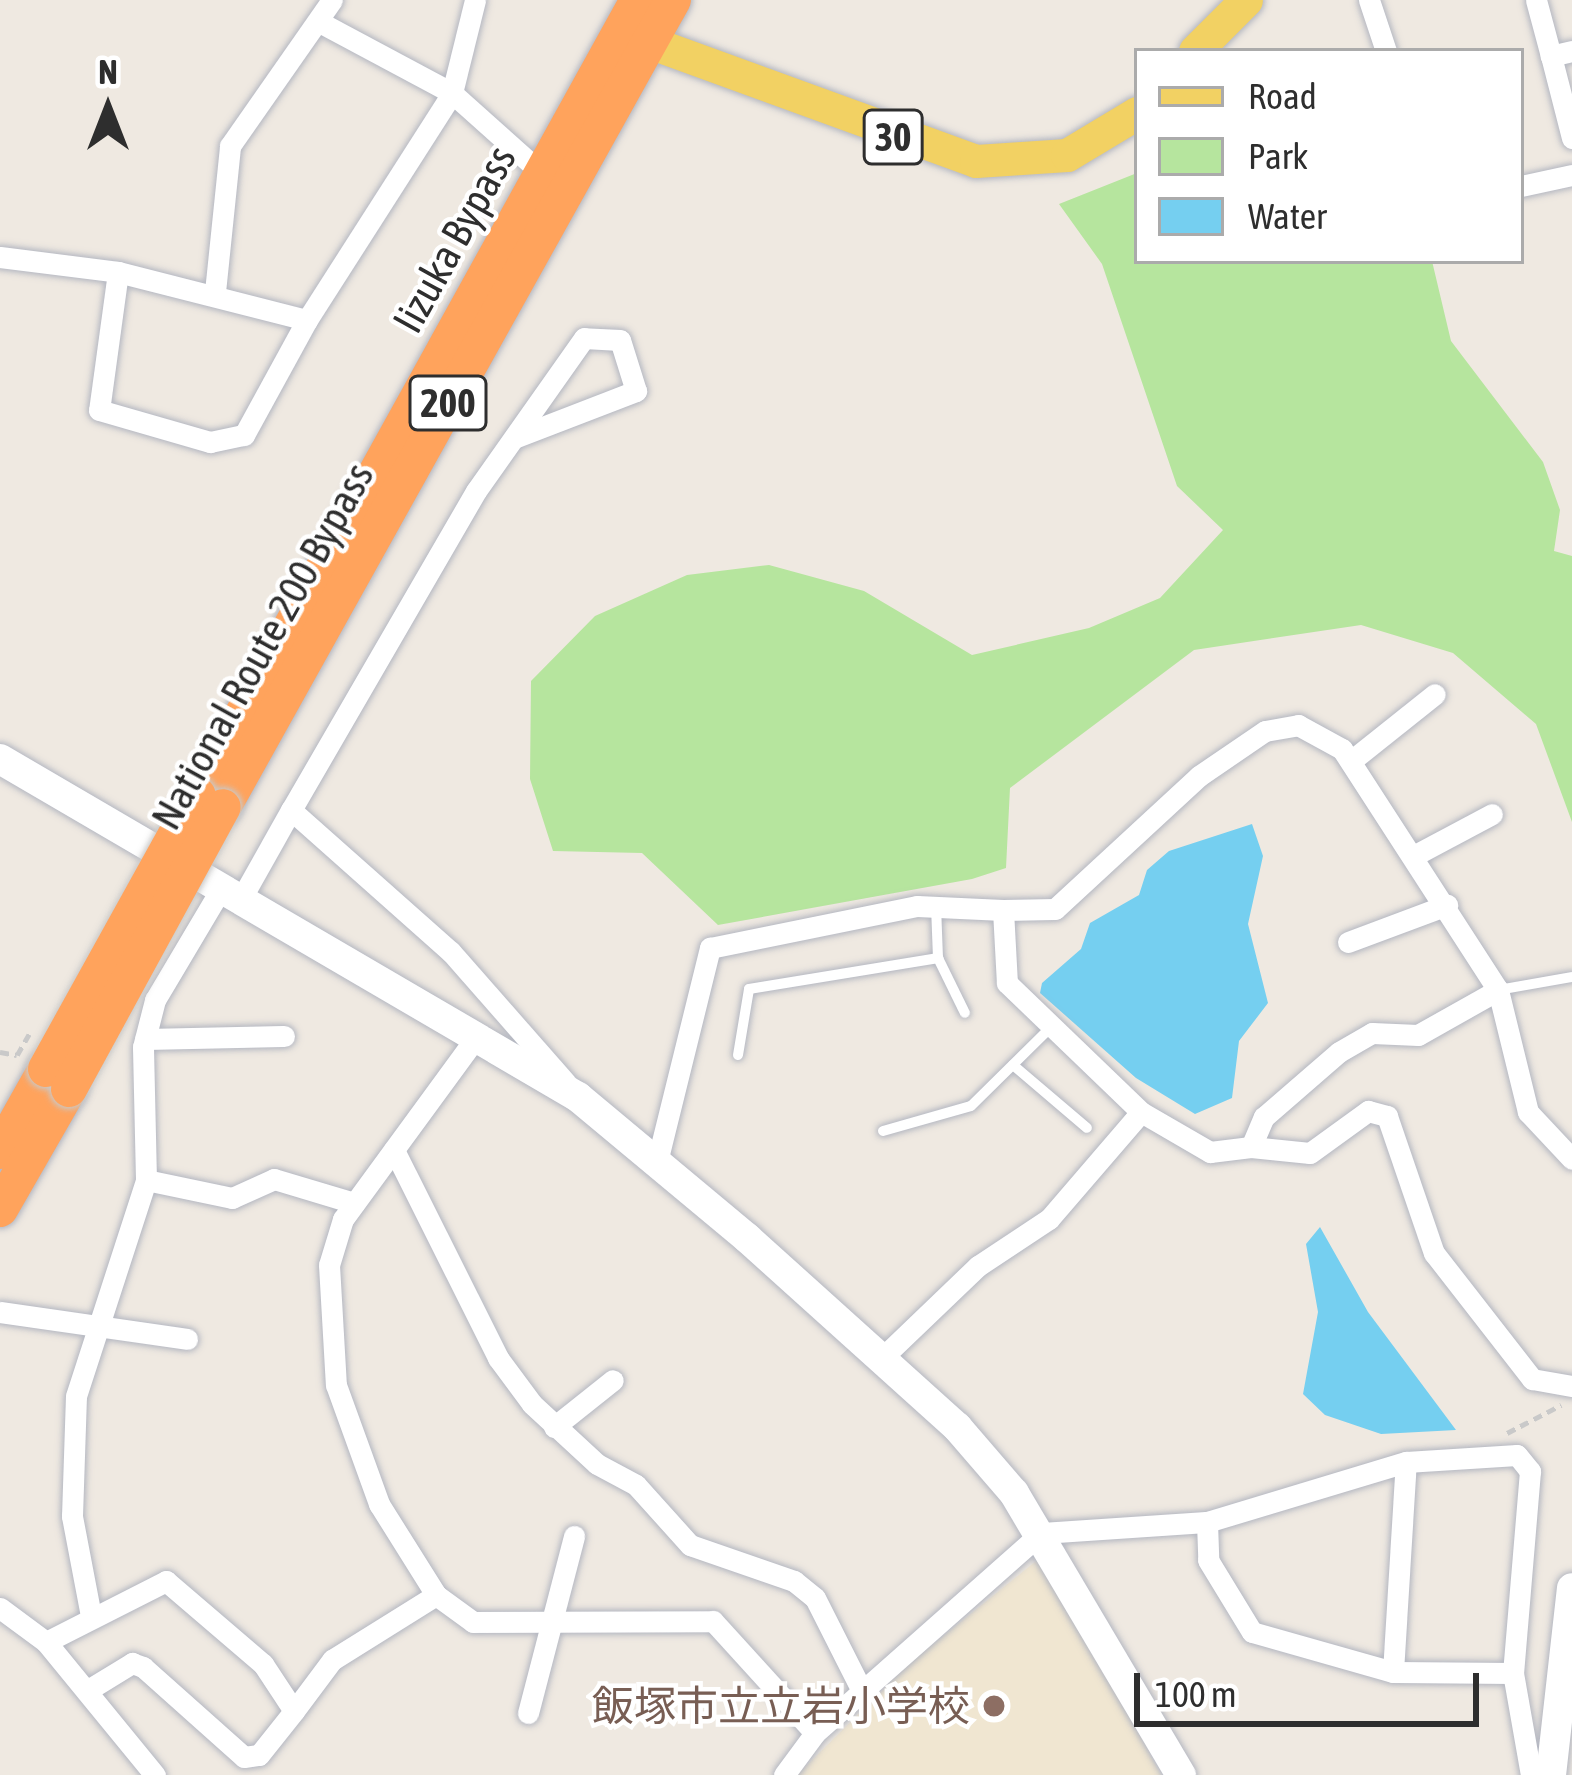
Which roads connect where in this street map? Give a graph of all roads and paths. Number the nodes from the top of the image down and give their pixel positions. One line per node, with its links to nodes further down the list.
1 (332, 0): 9 (street)
2 (475, 0): 14 (street)
3 (638, 0): 18 (highway, Iizuka Bypass / 200)
4 (673, 0): 10 (highway, National Route 200 Bypass / 200)
5 (1246, 0): 8 (main road)
6 (1369, 0): 12 (street)
7 (1536, 0): 13 (street)
8 (1221, 12): 11 (main road)
9 (323, 24): 14 (street); 22 (street)
10 (650, 42): 15 (main road, 30); 18 (highway, National Route 200 Bypass / 200)
11 (1197, 48)
12 (1385, 48)
13 (1562, 53): 16 (street)
14 (452, 93): 18 (street); 23 (street)
15 (1134, 115)
16 (1572, 138)
17 (1572, 175): 19 (street)
18 (554, 183): 48 (highway, National Route 200 Bypass / 200, bridge)
19 (1524, 185)
20 (0, 257): 21 (street)
21 (118, 272): 22 (street); 23 (street)
22 (214, 292): 23 (street)
23 (307, 320)
24 (514, 438): 24 (street); 28 (street)
25 (1435, 694): 27 (street)
26 (0, 759): 31 (street)
27 (1351, 761): 30 (street); 34 (street)
28 (291, 810): 31 (street); 49 (street)
29 (1492, 814): 30 (street)
30 (1415, 855): 32 (street)
31 (231, 893): 43 (street); 44 (street)
32 (1447, 905): 35 (street); 38 (street)
33 (936, 906): 34 (street); 36 (lane); 57 (street)
34 (1003, 910): 41 (street)
35 (1348, 942)
36 (938, 958): 39 (lane); 46 (lane)
37 (1572, 977): 38 (lane)
38 (1498, 990): 53 (street); 56 (street)
39 (965, 1013)
40 (39, 1017): 45 (path)
41 (1049, 1029): 47 (lane); 50 (street)
42 (284, 1036): 44 (street)
43 (477, 1036): 49 (street); 54 (street)
44 (145, 1039): 58 (street)
45 (0, 1052)
46 (738, 1055)
47 (1013, 1065): 51 (lane); 52 (lane)
48 (57, 1079): 55 (highway, 200); 60 (highway, National Route 200 Bypass / 200)
49 (578, 1097): 57 (street)
50 (1141, 1112): 53 (street); 64 (street)
51 (1087, 1128)
52 (883, 1131)
53 (1251, 1148): 66 (street)
54 (394, 1150): 59 (street); 68 (street)
55 (0, 1151)
56 (1572, 1159)
57 (656, 1166): 64 (street)
58 (146, 1180): 59 (street); 62 (street)
59 (354, 1203): 75 (street)
60 (0, 1209)
61 (0, 1312): 62 (street)
62 (100, 1321): 63 (street); 77 (street)
63 (187, 1339)
64 (883, 1357): 72 (street)
65 (613, 1380): 68 (street)
66 (1572, 1386)
67 (1572, 1399): 69 (path)
68 (554, 1427): 83 (street)
69 (1491, 1456): 70 (street); 81 (street)
70 (1406, 1462): 71 (street); 80 (street)
71 (1207, 1522): 72 (street); 80 (street)
72 (1041, 1533): 83 (street); 89 (street)
73 (574, 1536): 78 (street)
74 (1572, 1588): 91 (street)
75 (436, 1594): 78 (street); 84 (street)
76 (0, 1608): 79 (street)
77 (91, 1616): 79 (street); 84 (street)
78 (550, 1627): 85 (street); 86 (street)
79 (46, 1642): 82 (street)
80 (1393, 1672): 81 (street)
81 (1513, 1673): 90 (street)
82 (88, 1690): 84 (street); 87 (street)
83 (862, 1691): 86 (street)
84 (294, 1711)
85 (528, 1713)
86 (815, 1733): 88 (street)
87 (155, 1775)
88 (784, 1775)
89 (1181, 1775)
90 (1532, 1775)
91 (1551, 1775)

